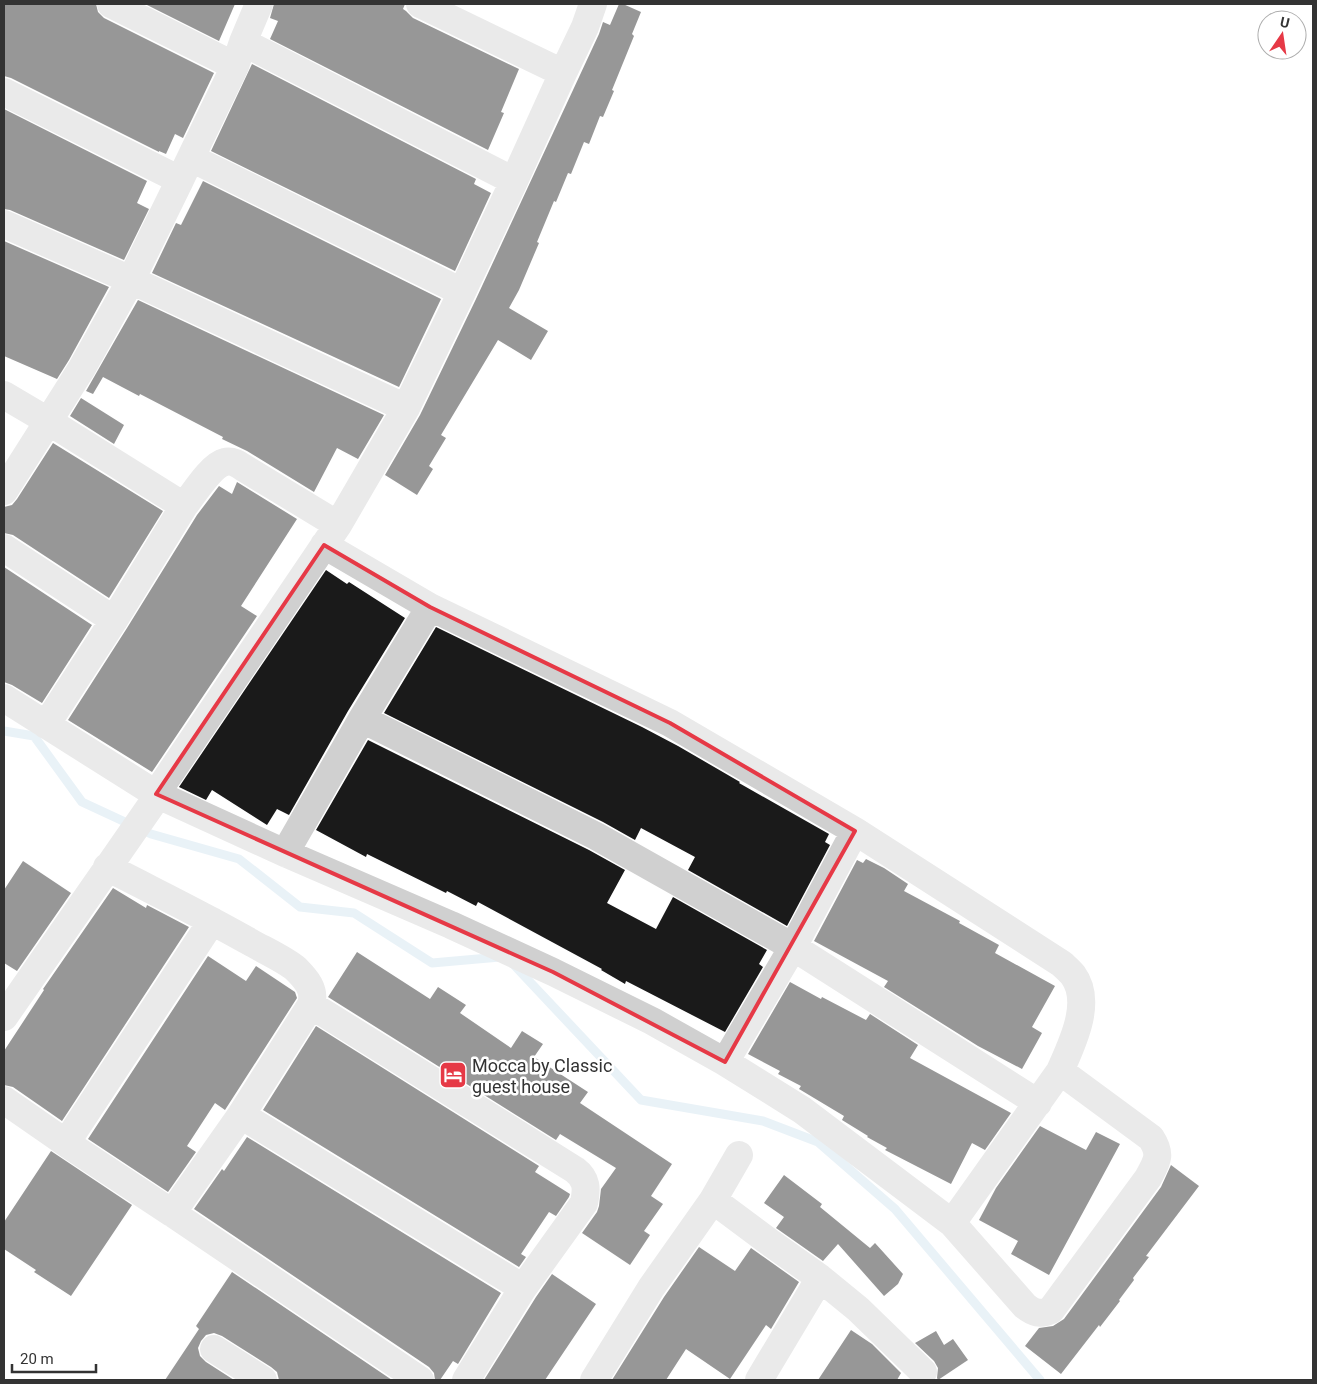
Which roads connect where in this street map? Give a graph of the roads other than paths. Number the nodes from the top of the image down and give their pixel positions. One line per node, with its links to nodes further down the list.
1 (111, 4): 5 (street)
2 (259, 4): 5 (street)
3 (420, 4): 6 (street)
4 (593, 4): 6 (street)
5 (239, 54): 8 (street); 9 (street)
6 (563, 73): 9 (street)
7 (4, 92): 8 (street)
8 (186, 169): 11 (street); 12 (street)
9 (514, 181): 12 (street)
10 (4, 224): 11 (street)
11 (131, 280): 14 (street); 15 (street)
12 (462, 292): 14 (street)
13 (4, 395): 15 (street)
14 (406, 408): 18 (street)
15 (48, 421): 16 (street); 17 (street)
16 (4, 492)
17 (184, 506): 18 (street); 21 (street)
18 (331, 535): 20 (street); 25 (street)
19 (4, 548): 21 (street)
20 (430, 607): 23 (street); 26 (street)
21 (114, 620): 24 (street)
22 (4, 698): 24 (street)
23 (362, 718): 27 (street); 30 (street)
24 (46, 725): 25 (street)
25 (154, 799): 27 (street); 28 (street)
26 (855, 831): 30 (street); 34 (street)
27 (285, 853): 33 (street)
28 (111, 862): 29 (street); 32 (street)
29 (212, 921): 31 (street); 38 (street)
30 (793, 947): 33 (street); 36 (street)
31 (310, 1005): 37 (street); 44 (street)
32 (4, 1017)
33 (725, 1062): 42 (street)
34 (1060, 1071): 36 (street); 42 (street)
35 (4, 1100): 38 (street)
36 (1038, 1103): 42 (street)
37 (241, 1115): 41 (street); 44 (street)
38 (66, 1144): 41 (street)
39 (739, 1155): 40 (street)
40 (713, 1200): 43 (street); 50 (street)
41 (172, 1213): 48 (street)
42 (952, 1223)
43 (820, 1278): 46 (street); 51 (street)
44 (523, 1288): 49 (street)
45 (214, 1349): 47 (street)
46 (923, 1372)
47 (263, 1380)
48 (420, 1380)
49 (466, 1380)
50 (594, 1380)
51 (759, 1380)

